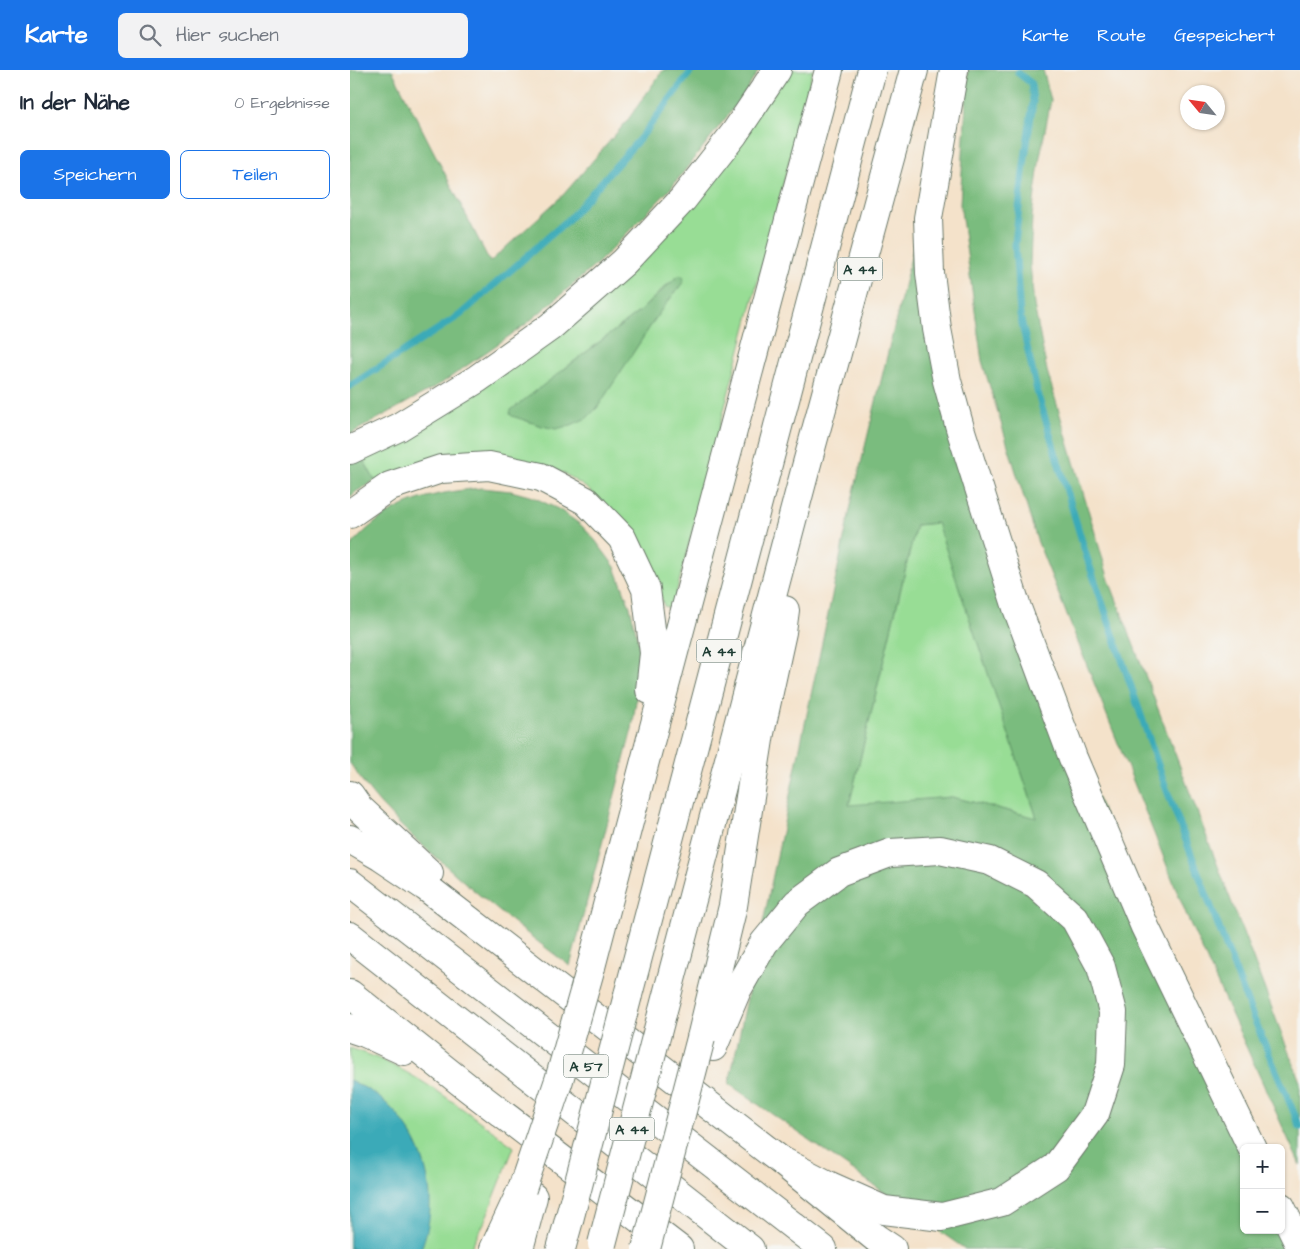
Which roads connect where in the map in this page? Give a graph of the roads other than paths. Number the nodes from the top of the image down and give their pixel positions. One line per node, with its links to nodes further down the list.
1 (777, 70): 6 (highway)
2 (829, 70): 9 (highway)
3 (872, 70): 27 (highway, A 44, bridge)
4 (914, 70): 7 (highway, A 44)
5 (954, 70): 19 (highway)
6 (350, 450)
7 (806, 467): 17 (highway); 23 (highway, A 44, bridge)
8 (350, 514): 9 (highway)
9 (644, 761): 21 (highway, bridge)
10 (350, 795): 14 (highway)
11 (350, 839): 14 (highway)
12 (350, 883): 31 (highway, A 57)
13 (350, 936): 30 (highway, A 57)
14 (528, 966): 20 (highway)
15 (350, 994): 18 (highway)
16 (350, 1028): 18 (highway)
17 (707, 1043): 20 (highway); 28 (highway, bridge)
18 (467, 1087): 29 (highway)
19 (1250, 1144)
20 (780, 1160): 32 (highway)
21 (527, 1193): 25 (highway); 26 (highway)
22 (1285, 1216): 24 (highway)
23 (601, 1246)
24 (1300, 1246)
25 (494, 1249)
26 (519, 1249)
27 (561, 1249)
28 (646, 1249)
29 (679, 1249)
30 (750, 1249)
31 (823, 1249)
32 (892, 1249)

